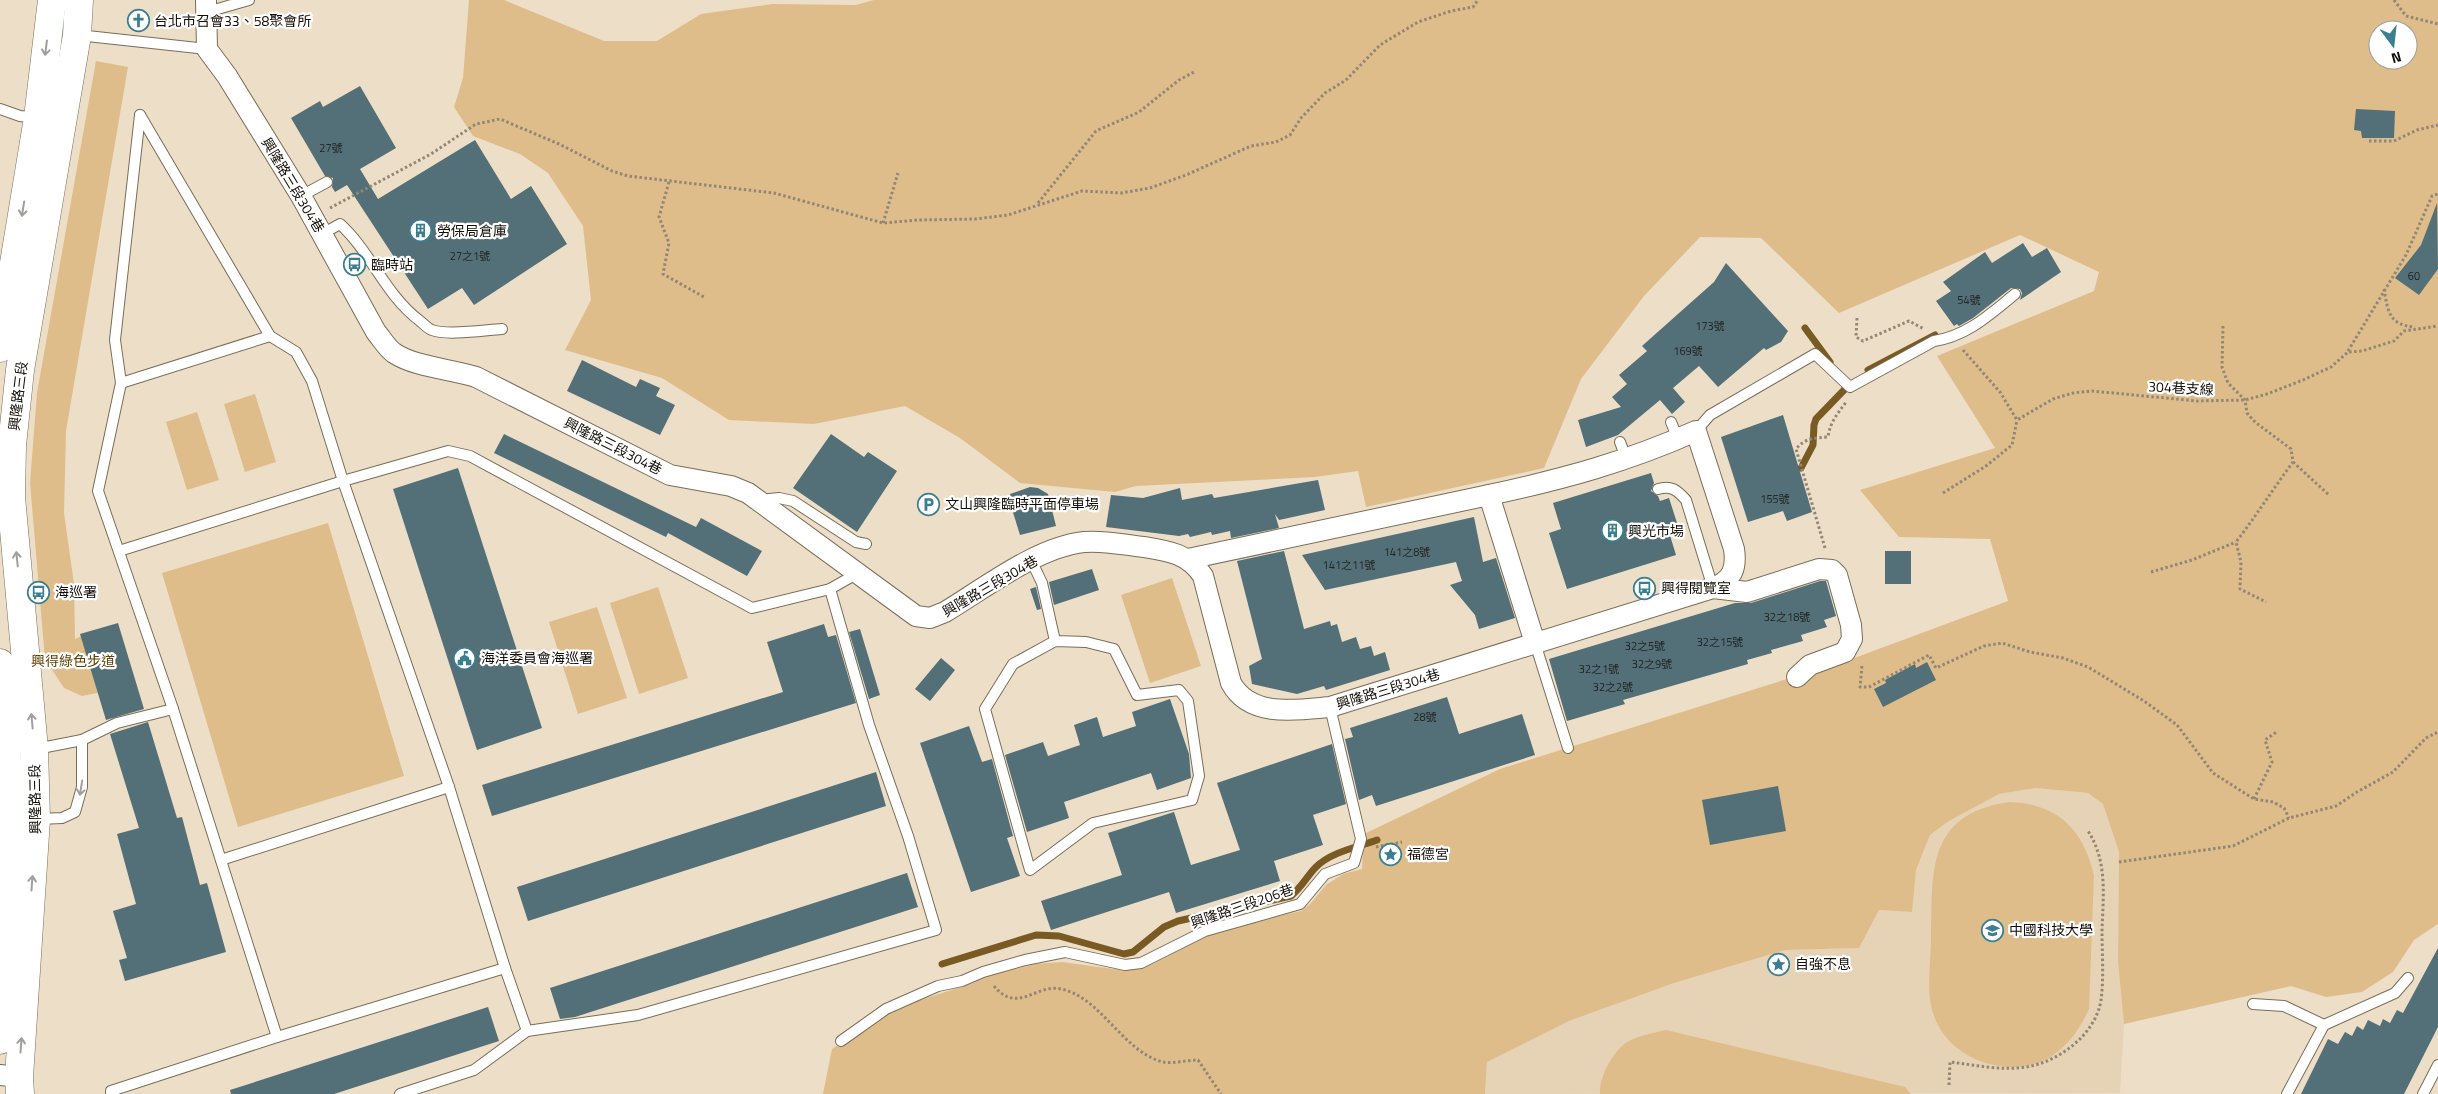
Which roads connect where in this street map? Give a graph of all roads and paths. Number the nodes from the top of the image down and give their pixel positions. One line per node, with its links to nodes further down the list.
1 (52, 0): 12 (main road, 興隆路三段, one-way to 12)
2 (79, 0): 8 (main road, 興隆路三段)
3 (249, 0): 6 (lane)
4 (1478, 0): 20 (path)
5 (2394, 0): 7 (path)
6 (207, 6): 9 (street)
7 (2438, 24)
8 (76, 35): 9 (lane); 12 (main road, 興隆路三段)
9 (207, 49): 19 (street, 興隆路三段304巷)
10 (1194, 72): 20 (path)
11 (0, 110): 12 (lane)
12 (50, 120): 35 (main road, 興隆路三段, one-way to 35); 71 (main road, 興隆路三段, one-way to 12)
13 (2438, 125): 14 (path)
14 (2369, 141)
15 (898, 173): 22 (path)
16 (326, 182): 19 (lane)
17 (669, 182): 21 (path); 22 (path); 26 (path)
18 (2438, 194): 24 (path)
19 (301, 196): 23 (street, 興隆路三段304巷)
20 (1038, 204): 22 (path)
21 (335, 206)
22 (883, 223)
23 (322, 234): 31 (lane); 48 (street, 興隆路三段304巷)
24 (2384, 289): 30 (path); 36 (path)
25 (2014, 294): 34 (lane)
26 (704, 297)
27 (1857, 318): 32 (path)
28 (2223, 326): 39 (path)
29 (2438, 326): 30 (path, 304巷支線)
30 (2419, 327): 36 (path, 304巷支線)
31 (502, 329)
32 (1929, 335)
33 (270, 336): 37 (lane); 37 (lane); 43 (lane)
34 (1953, 337): 38 (lane); 40 (path)
35 (0, 348)
36 (2348, 352): 39 (path, 304巷支線)
37 (121, 383): 51 (lane)
38 (1850, 387): 41 (lane); 54 (path)
39 (2244, 400): 40 (path, 304巷支線); 42 (path)
40 (2018, 420): 45 (path)
41 (1682, 431): 46 (street); 57 (street, 興隆路三段304巷)
42 (2293, 462): 47 (path); 49 (path)
43 (343, 481): 51 (lane); 58 (lane); 72 (lane)
44 (1658, 489): 57 (lane)
45 (1943, 493)
46 (1489, 495): 52 (street); 61 (street)
47 (2329, 496)
48 (761, 500): 50 (lane); 56 (street, 興隆路三段304巷)
49 (2236, 542): 55 (path); 59 (path)
50 (866, 544)
51 (119, 551): 66 (lane)
52 (1188, 559): 53 (street, 興隆路三段304巷); 65 (street, 興隆路三段304巷)
53 (1031, 560): 56 (street, 興隆路三段304巷); 60 (lane)
54 (1832, 570): 57 (street); 63 (street)
55 (2151, 572)
56 (858, 573): 58 (lane)
57 (1713, 588): 61 (street, 興隆路三段304巷)
58 (830, 589): 87 (lane)
59 (2266, 602)
60 (1055, 641): 60 (lane)
61 (1535, 643): 65 (street, 興隆路三段304巷); 70 (lane)
62 (0, 663): 75 (main road, 興隆路三段)
63 (1797, 677)
64 (1860, 687): 73 (path)
65 (1330, 706): 79 (lane)
66 (173, 709): 69 (lane); 80 (lane)
67 (2278, 730): 73 (path)
68 (2438, 732): 74 (path)
69 (82, 740): 71 (lane); 76 (lane, one-way to 76)
70 (1568, 748)
71 (34, 750): 76 (main road, 興隆路三段)
72 (449, 787): 80 (lane); 82 (lane)
73 (2254, 798): 74 (path)
74 (2289, 818): 81 (path)
75 (4, 819): 76 (street); 89 (main road, 興隆路三段)
76 (36, 819): 92 (main road, 興隆路三段, one-way to 76)
77 (2088, 832): 93 (path)
78 (1402, 842): 79 (path)
79 (1357, 856): 83 (lane, 興隆路三段206巷)
80 (221, 860): 88 (lane)
81 (2118, 862)
82 (505, 968): 87 (lane); 88 (lane)
83 (982, 972): 90 (lane, 興隆路三段206巷); 96 (path)
84 (2408, 978): 86 (lane)
85 (2252, 1004): 86 (lane)
86 (2324, 1025): 97 (lane)
87 (527, 1030): 95 (lane)
88 (277, 1037): 94 (lane)
89 (0, 1040)
90 (841, 1041)
91 (2438, 1066): 98 (lane)
92 (13, 1082)
93 (1949, 1085)
94 (111, 1094)
95 (400, 1094)
96 (1221, 1094)
97 (2287, 1094)
98 (2423, 1094)

